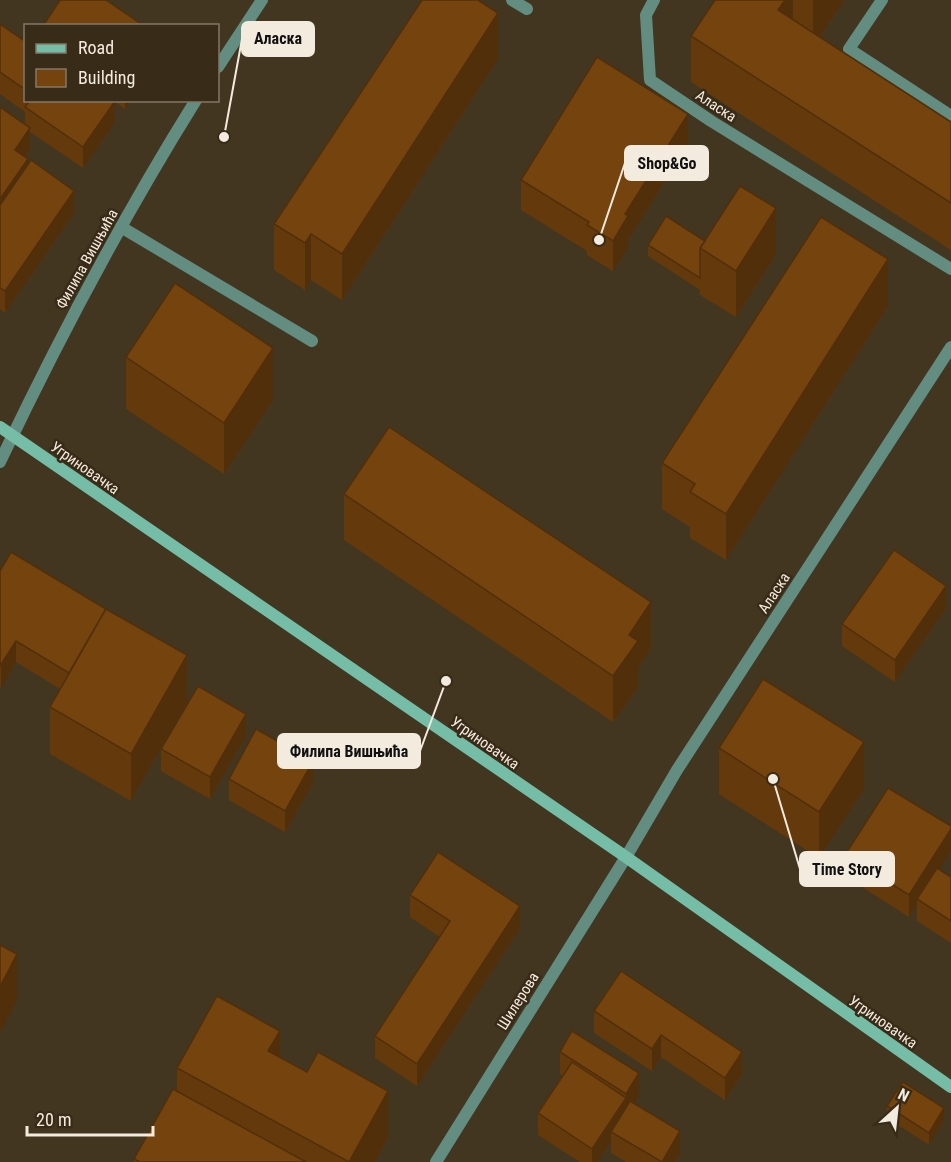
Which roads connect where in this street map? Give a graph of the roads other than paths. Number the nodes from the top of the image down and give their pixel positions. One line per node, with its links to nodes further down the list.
1 (262, 0): 6 (street)
2 (512, 0): 5 (street)
3 (654, 0): 10 (street, Аласка)
4 (882, 0): 8 (street)
5 (527, 9)
6 (219, 65)
7 (195, 102): 9 (street, Филипа Вишњића)
8 (951, 116)
9 (121, 227): 11 (street); 14 (street, Филипа Вишњића)
10 (951, 269)
11 (312, 341)
12 (951, 347): 16 (street, Аласка)
13 (0, 427): 14 (main road, Угриновачка)
14 (13, 436): 15 (street, Филипа Вишњића); 16 (main road, Угриновачка)
15 (0, 462)
16 (626, 857): 17 (main road, Угриновачка); 18 (street, Шилерова)
17 (951, 1087)
18 (436, 1162)

